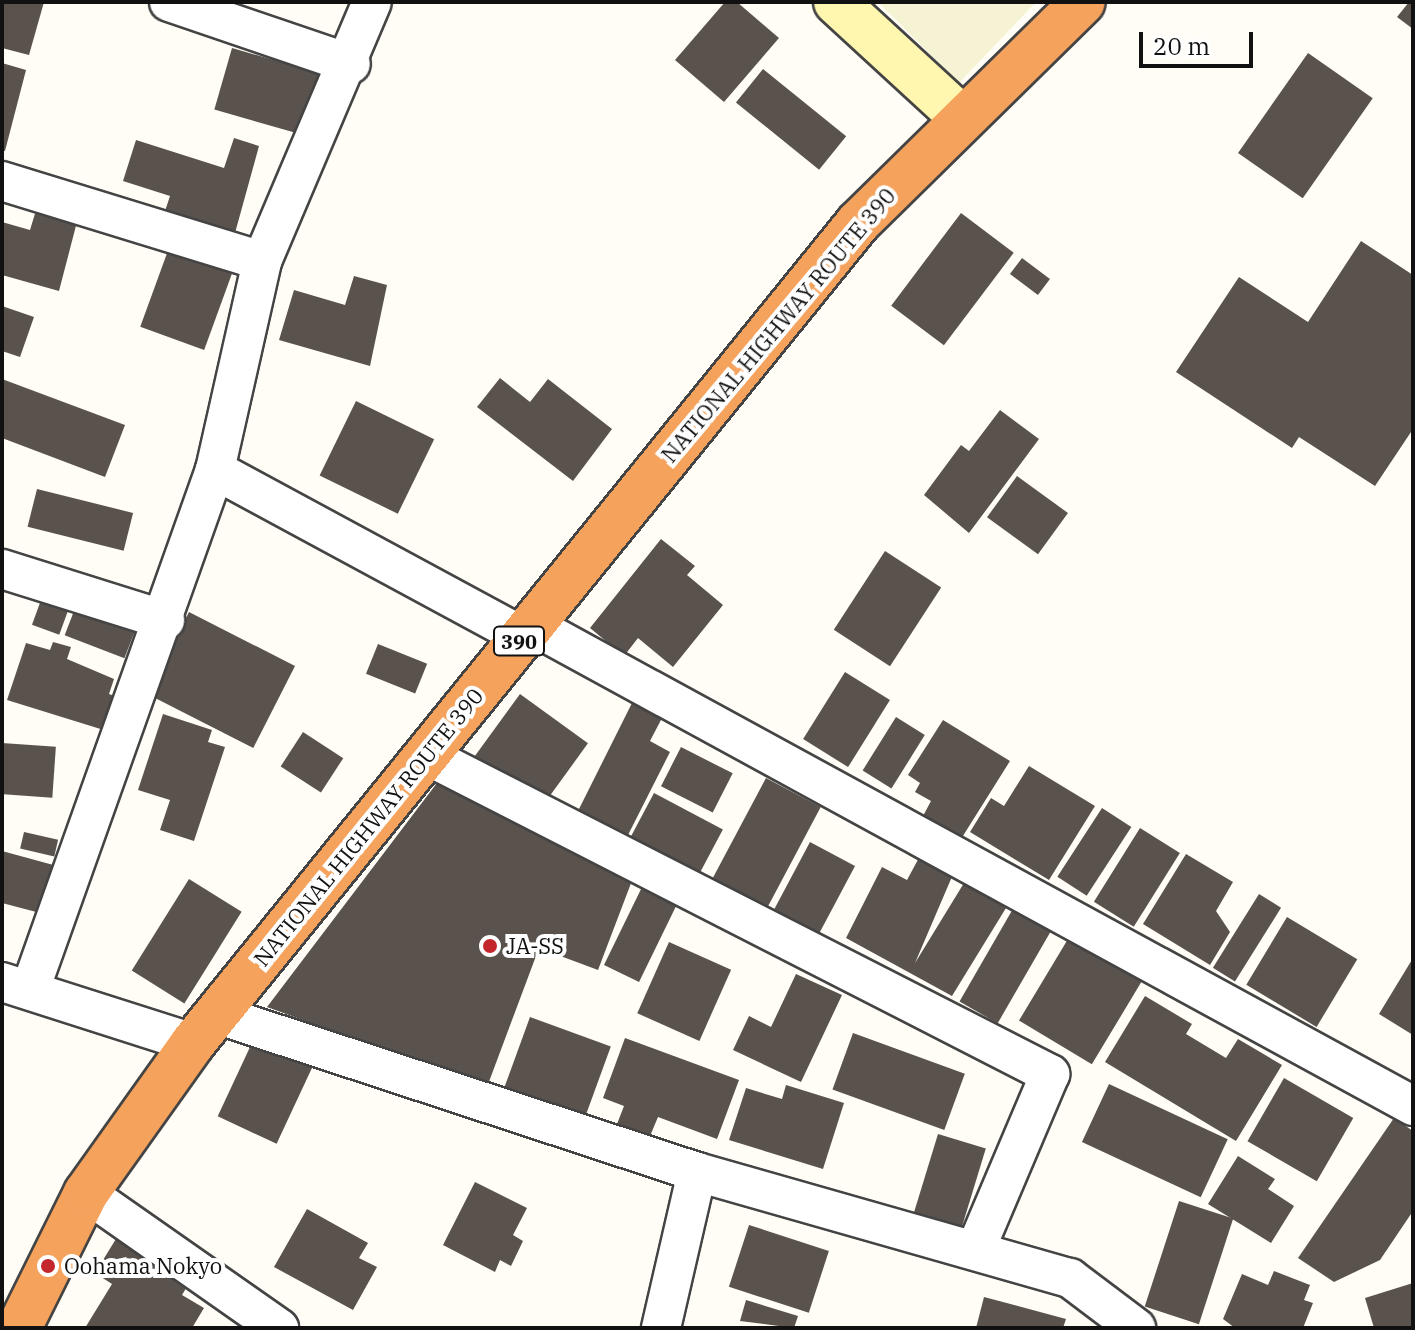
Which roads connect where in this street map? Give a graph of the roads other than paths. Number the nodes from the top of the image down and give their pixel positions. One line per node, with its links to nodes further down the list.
1 (169, 2): 5 (street)
2 (372, 2): 5 (street)
3 (836, 2): 6 (street)
4 (1083, 2): 6 (highway, NATIONAL HIGHWAY ROUTE 390 / 390)
5 (351, 64): 8 (street)
6 (960, 116): 12 (highway, NATIONAL HIGHWAY ROUTE 390 / 390)
7 (2, 181): 8 (street)
8 (262, 261): 9 (street)
9 (215, 470): 11 (street); 12 (street)
10 (2, 569): 11 (street)
11 (165, 620): 14 (street)
12 (527, 631): 13 (highway, NATIONAL HIGHWAY ROUTE 390 / 390); 16 (street)
13 (428, 756): 15 (highway, NATIONAL HIGHWAY ROUTE 390 / 390); 19 (street)
14 (16, 986): 15 (street)
15 (205, 1028): 17 (street); 18 (highway, NATIONAL HIGHWAY ROUTE 390 / 390)
16 (1413, 1106)
17 (697, 1172): 19 (street); 22 (street)
18 (86, 1193): 20 (highway, NATIONAL HIGHWAY ROUTE 390 / 390); 21 (street)
19 (976, 1248): 23 (street)
20 (19, 1328)
21 (279, 1328)
22 (661, 1328)
23 (1136, 1328)

